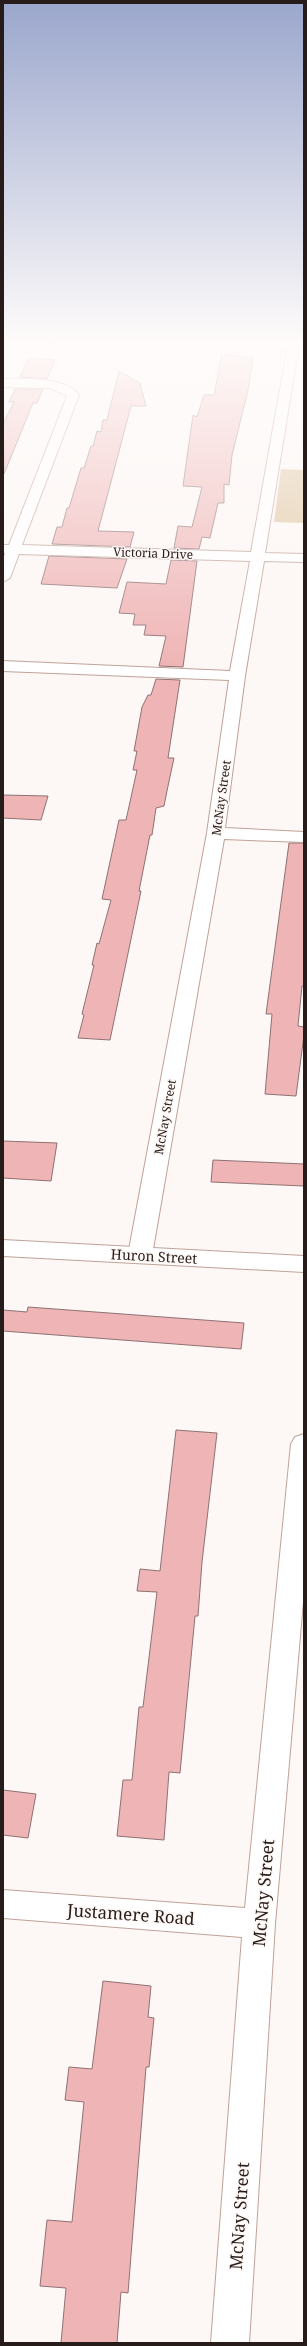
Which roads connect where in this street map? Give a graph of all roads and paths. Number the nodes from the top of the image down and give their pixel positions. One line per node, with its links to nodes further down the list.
1 (50, 449): 3 (street)
2 (277, 449): 4 (street, McNay Street)
3 (8, 549): 4 (street, Victoria Drive); 6 (street)
4 (256, 557): 5 (street, Victoria Drive); 8 (street, McNay Street)
5 (304, 558)
6 (3, 578)
7 (3, 666): 8 (street)
8 (237, 676): 9 (street, McNay Street)
9 (216, 833): 10 (street); 12 (street, McNay Street)
10 (304, 837)
11 (3, 1248): 12 (street, Huron Street)
12 (140, 1255): 13 (street, Huron Street)
13 (304, 1264)
14 (304, 1444): 16 (street, McNay Street)
15 (3, 1904): 16 (street, Justamere Road)
16 (259, 1924): 17 (street, McNay Street)
17 (230, 2343)

